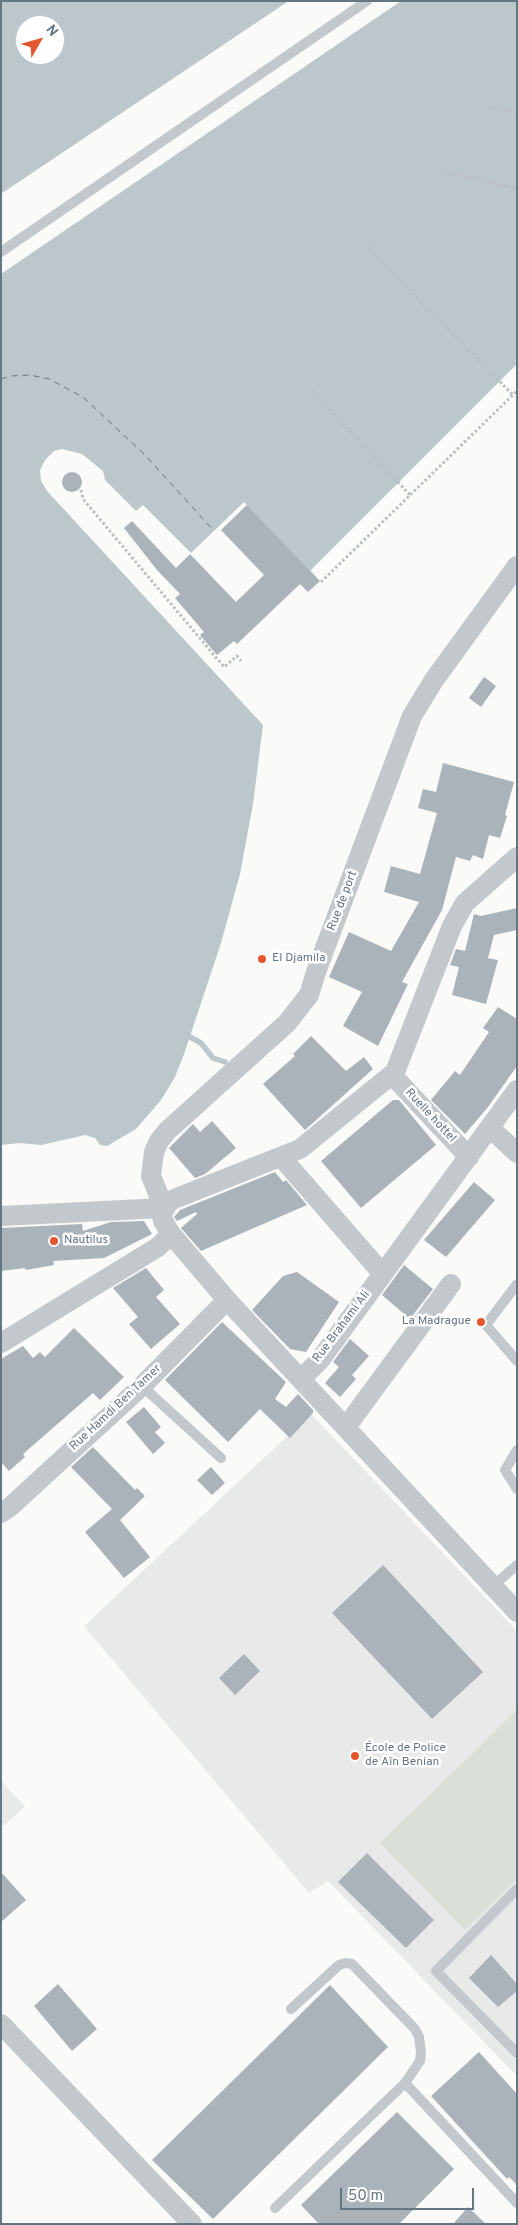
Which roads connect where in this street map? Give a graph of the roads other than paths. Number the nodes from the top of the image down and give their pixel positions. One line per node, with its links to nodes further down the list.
1 (367, 1): 2 (lane)
2 (1, 252)
3 (517, 566): 12 (street, Rue de port)
4 (517, 857): 5 (street)
5 (392, 1074): 10 (street); 11 (street, Ruelle hottel)
6 (517, 1090): 7 (street, Rue Brahami Ali)
7 (490, 1128): 8 (street); 9 (street); 11 (street, Rue Brahami Ali)
8 (517, 1141)
9 (517, 1153)
10 (281, 1157): 12 (street); 15 (street)
11 (469, 1157): 15 (street, Rue Brahami Ali)
12 (164, 1208): 13 (street); 14 (street, Rue de port)
13 (1, 1216)
14 (171, 1234): 18 (street); 19 (street)
15 (382, 1272): 21 (street, Rue Brahami Ali)
16 (451, 1284): 23 (street)
17 (517, 1284): 20 (lane)
18 (227, 1300): 21 (street); 22 (street, Rue Hamdi Ben Tamer)
19 (1, 1343)
20 (517, 1361)
21 (301, 1379): 23 (street)
22 (142, 1386): 25 (lane); 27 (street, Rue Hamdi Ben Tamer)
23 (346, 1427): 29 (street)
24 (517, 1450): 26 (lane)
25 (221, 1458)
26 (517, 1490)
27 (1, 1513)
28 (517, 1565): 29 (lane)
29 (493, 1586): 30 (street)
30 (517, 1612)
31 (517, 1889): 34 (lane)
32 (291, 2009): 35 (lane)
33 (1, 2024): 38 (street)
34 (517, 2053)
35 (406, 2082): 36 (lane); 37 (lane)
36 (517, 2203)
37 (275, 2208)
38 (192, 2224)

